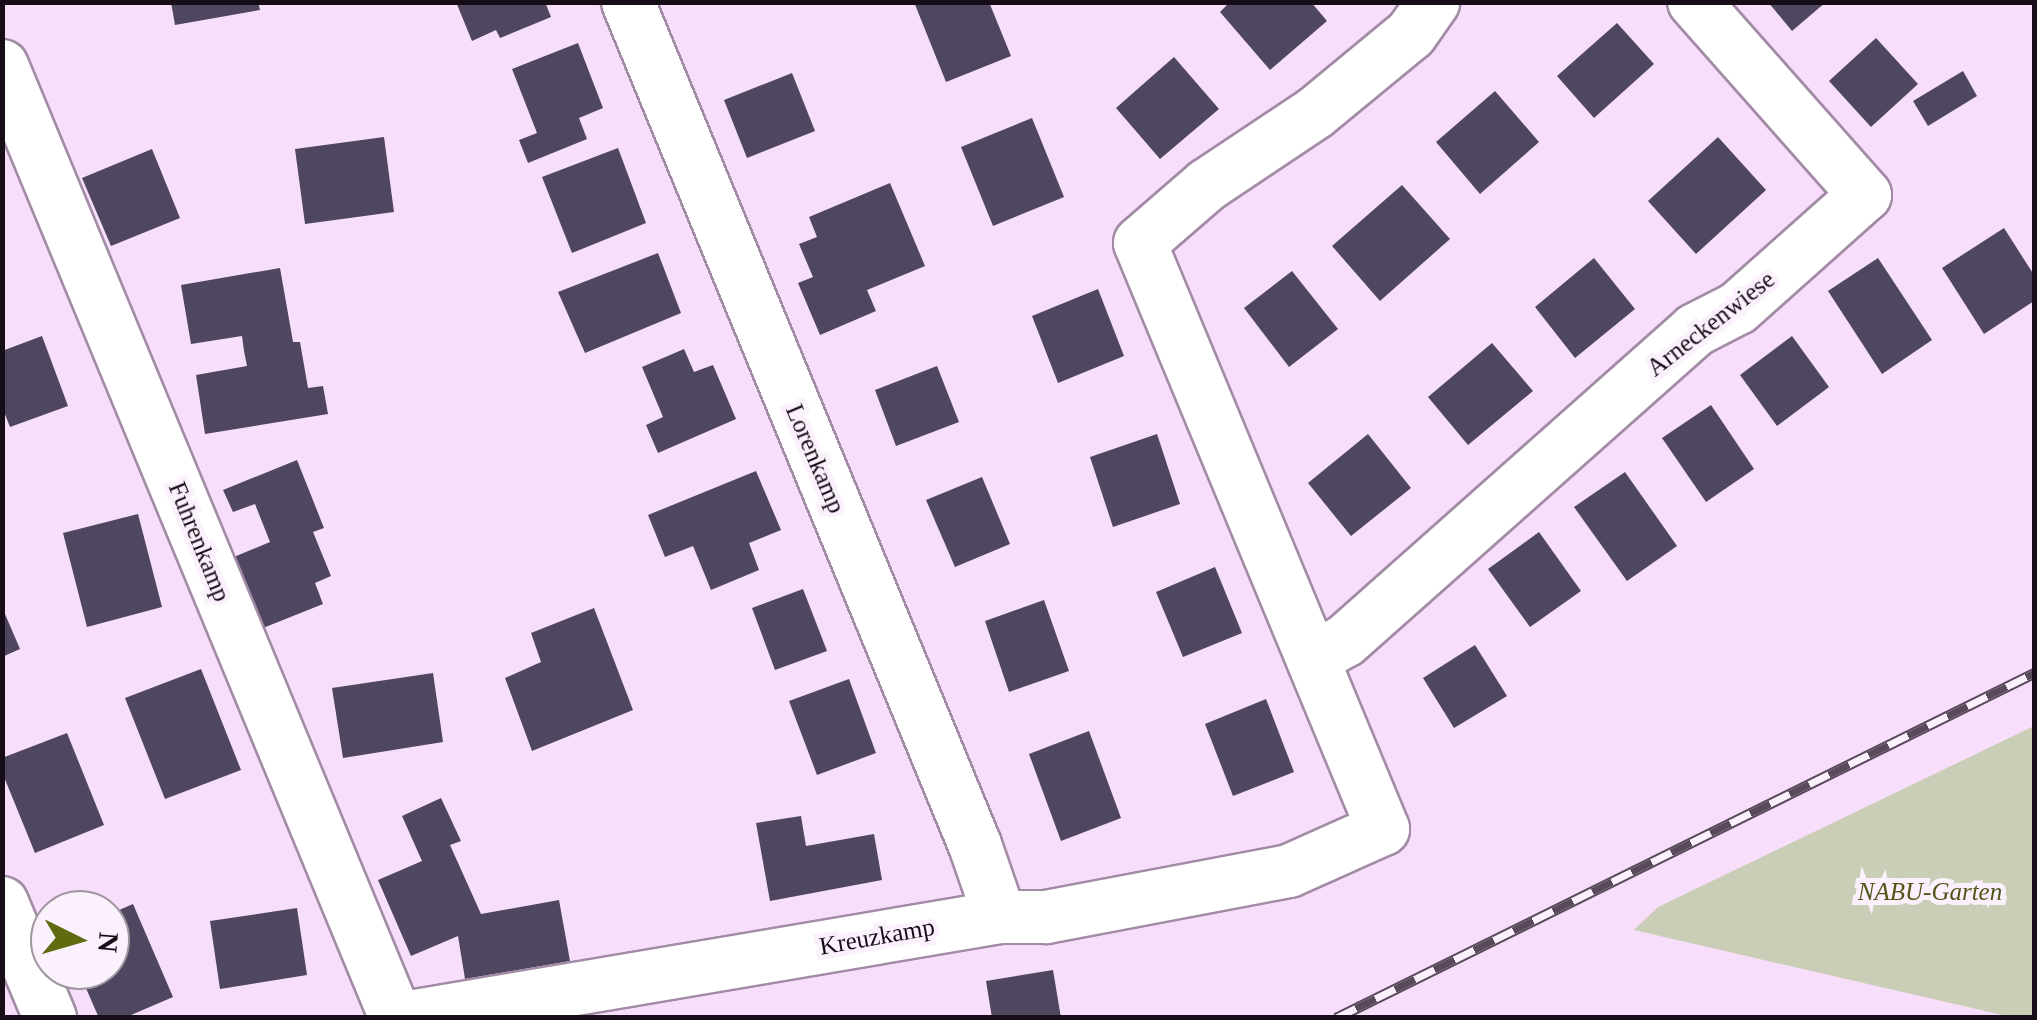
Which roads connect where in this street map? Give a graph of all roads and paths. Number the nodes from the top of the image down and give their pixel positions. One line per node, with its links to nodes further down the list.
1 (628, 2): 7 (street, Lorenkamp)
2 (1433, 2): 5 (street)
3 (1694, 2): 5 (street, Arneckenwiese)
4 (2, 66): 9 (street, Fuhrenkamp)
5 (1314, 658): 7 (street, Kreuzkamp)
6 (2, 904): 8 (street)
7 (1000, 916): 10 (street, Kreuzkamp)
8 (50, 1018)
9 (396, 1018)
10 (404, 1018)

